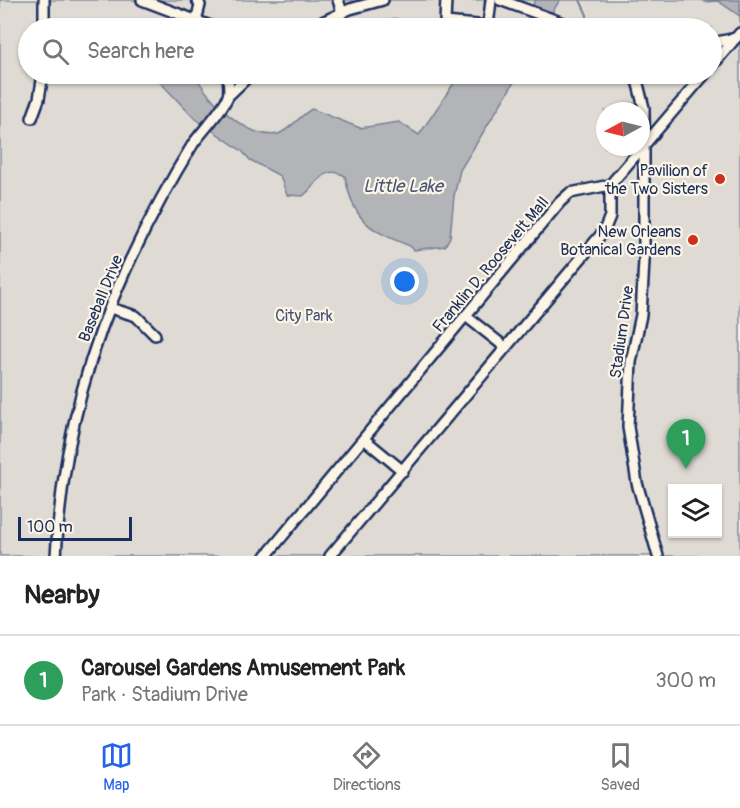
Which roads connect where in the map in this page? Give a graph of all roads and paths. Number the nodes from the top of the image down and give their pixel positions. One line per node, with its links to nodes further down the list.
1 (44, 0): 10 (street)
2 (142, 0): 11 (street)
3 (197, 0): 12 (street)
4 (338, 0): 9 (street)
5 (383, 0): 9 (street)
6 (446, 0): 15 (street)
7 (491, 0): 16 (street)
8 (500, 0): 17 (street)
9 (340, 13): 13 (street); 14 (street)
10 (44, 18)
11 (188, 18)
12 (197, 18)
13 (330, 18)
14 (341, 18)
15 (444, 18)
16 (489, 18)
17 (548, 18)
18 (738, 39): 19 (street); 20 (street)
19 (722, 41)
20 (722, 55)
21 (41, 84): 28 (street)
22 (227, 84): 26 (street)
23 (241, 84): 26 (street, Baseball Drive)
24 (638, 84): 27 (street, Stadium Drive)
25 (696, 84): 29 (street)
26 (226, 99): 33 (street, Baseball Drive)
27 (642, 102)
28 (32, 118)
29 (650, 137)
30 (634, 156): 32 (street)
31 (643, 156): 42 (street, Stadium Drive)
32 (610, 185): 34 (street, Franklin D. Roosevelt Mall); 36 (street)
33 (110, 308): 35 (street); 39 (street, Baseball Drive)
34 (466, 317): 36 (street); 37 (street, Franklin D. Roosevelt Mall)
35 (155, 335)
36 (505, 347): 38 (street)
37 (364, 439): 38 (street); 40 (street, Franklin D. Roosevelt Mall)
38 (403, 471): 41 (street)
39 (56, 556)
40 (266, 556)
41 (330, 556)
42 (658, 556)

